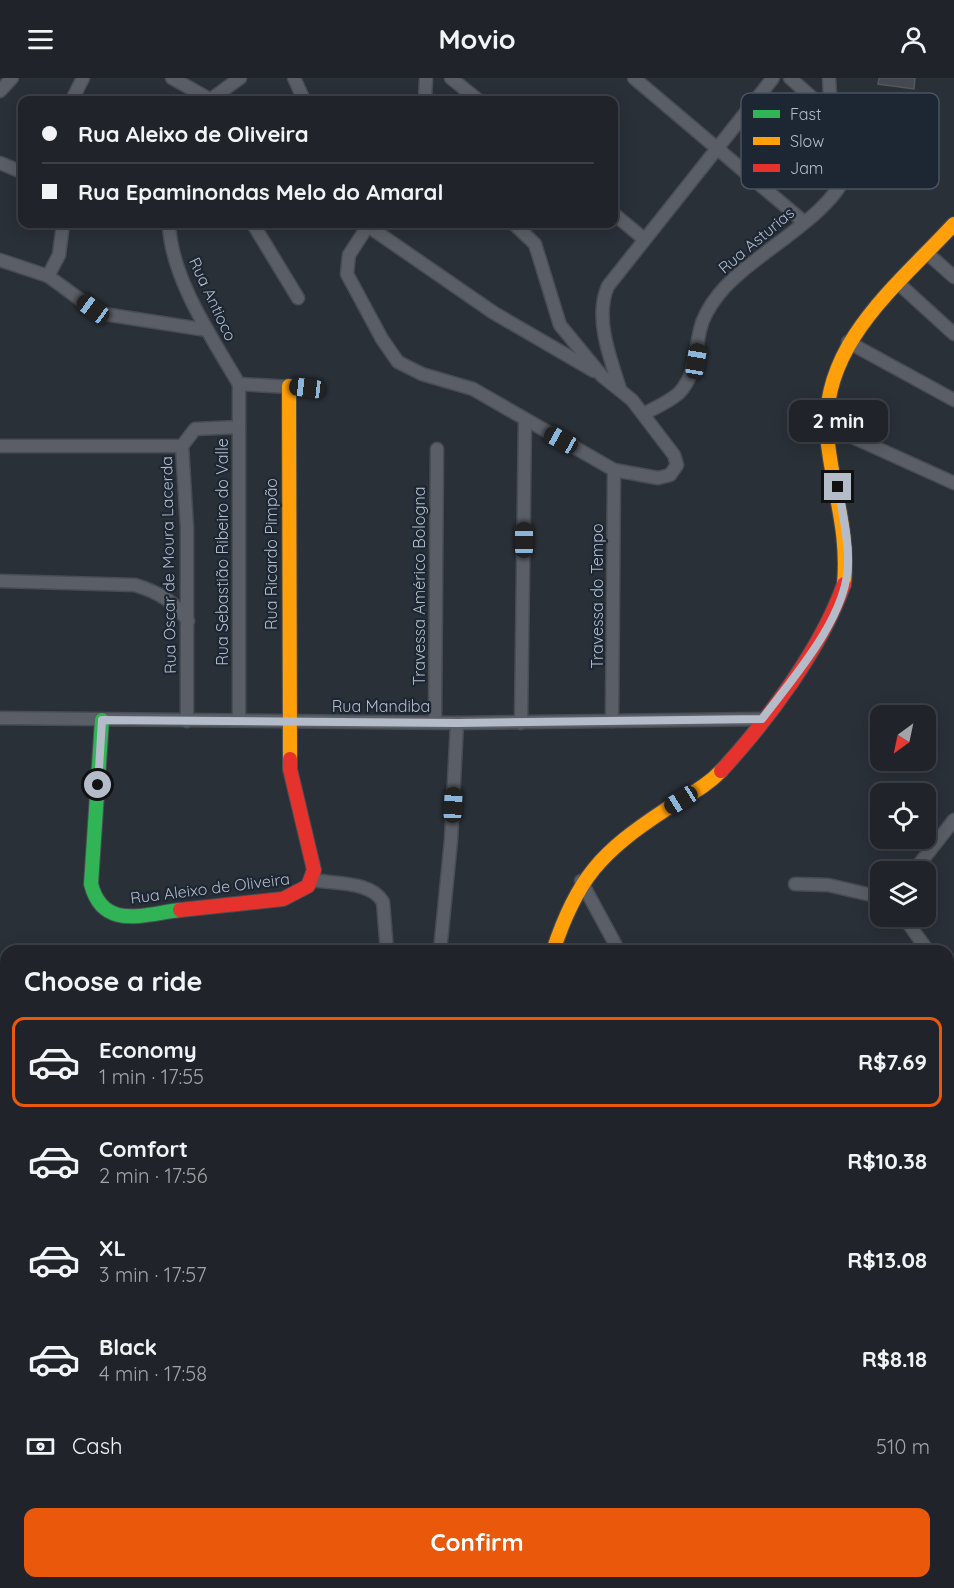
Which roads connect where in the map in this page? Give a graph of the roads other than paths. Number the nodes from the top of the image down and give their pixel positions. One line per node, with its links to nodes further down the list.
1 (12, 78): 12 (street)
2 (83, 78): 16 (street)
3 (172, 78): 17 (street)
4 (240, 78): 18 (street)
5 (294, 78): 19 (street)
6 (426, 78): 20 (street)
7 (451, 78): 21 (street)
8 (634, 78): 23 (street)
9 (774, 78): 13 (street)
10 (789, 78): 14 (street, Rua Asturias)
11 (829, 78): 15 (street, Rua Asturias)
12 (0, 91)
13 (762, 93)
14 (806, 93)
15 (831, 93)
16 (74, 96)
17 (204, 96)
18 (216, 96)
19 (302, 96)
20 (425, 96)
21 (473, 96)
22 (741, 118): 23 (street)
23 (717, 147): 25 (street); 38 (street)
24 (0, 163): 26 (street)
25 (741, 168)
26 (18, 170)
27 (766, 189): 30 (street)
28 (837, 189): 30 (street, Rua Asturias)
29 (618, 217): 38 (street)
30 (804, 222): 54 (street, Rua Asturias)
31 (954, 224): 39 (street)
32 (62, 228): 41 (street)
33 (170, 228): 45 (street, Rua Antioco)
34 (255, 228): 44 (street)
35 (364, 228): 55 (street)
36 (370, 228): 48 (street)
37 (518, 228): 48 (street)
38 (644, 239): 52 (street)
39 (927, 253): 42 (street); 43 (street)
40 (0, 260): 41 (street)
41 (48, 276): 45 (street)
42 (954, 277)
43 (898, 283): 46 (street); 47 (street)
44 (298, 298)
45 (207, 330): 49 (street, Rua Antioco)
46 (954, 334)
47 (848, 342): 53 (street); 56 (street)
48 (602, 376): 52 (street)
49 (239, 384): 50 (street); 57 (street, Rua Sebastião Ribeiro do Valle)
50 (289, 386): 51 (street); 71 (street, Rua Ricardo Pimpão)
51 (307, 388)
52 (620, 389): 54 (street)
53 (954, 400)
54 (644, 414): 61 (street)
55 (525, 420): 61 (street); 74 (street)
56 (828, 426): 62 (street); 66 (street)
57 (239, 427): 59 (street); 68 (street, Rua Sebastião Ribeiro do Valle)
58 (0, 446): 59 (street, Rua Oscar de Moura Lacerda)
59 (182, 446): 64 (street, Rua Oscar de Moura Lacerda)
60 (436, 449): 72 (street, Travessa Américo Bologna)
61 (614, 470): 70 (street, Travessa do Tempo)
62 (954, 483)
63 (0, 581): 64 (street)
64 (188, 621): 69 (street, Rua Oscar de Moura Lacerda)
65 (0, 718): 67 (street, Rua Mandiba)
66 (762, 719): 70 (street, Rua Mandiba); 78 (street)
67 (102, 720): 69 (street, Rua Mandiba); 77 (street, Rua Aleixo de Oliveira)
68 (239, 720): 69 (street, Rua Mandiba); 71 (street, Rua Mandiba)
69 (187, 721)
70 (612, 721): 74 (street, Rua Mandiba)
71 (289, 722): 72 (street, Rua Mandiba); 77 (street, Rua Aleixo de Oliveira)
72 (435, 722): 73 (street, Rua Mandiba)
73 (457, 723): 74 (street, Rua Mandiba); 83 (street)
74 (521, 723)
75 (954, 820): 76 (street)
76 (922, 861)
77 (313, 880): 82 (street)
78 (581, 881): 84 (street); 85 (street)
79 (795, 884): 80 (street)
80 (870, 895)
81 (911, 927): 86 (street)
82 (387, 945)
83 (441, 945)
84 (555, 945)
85 (617, 945)
86 (924, 945)

